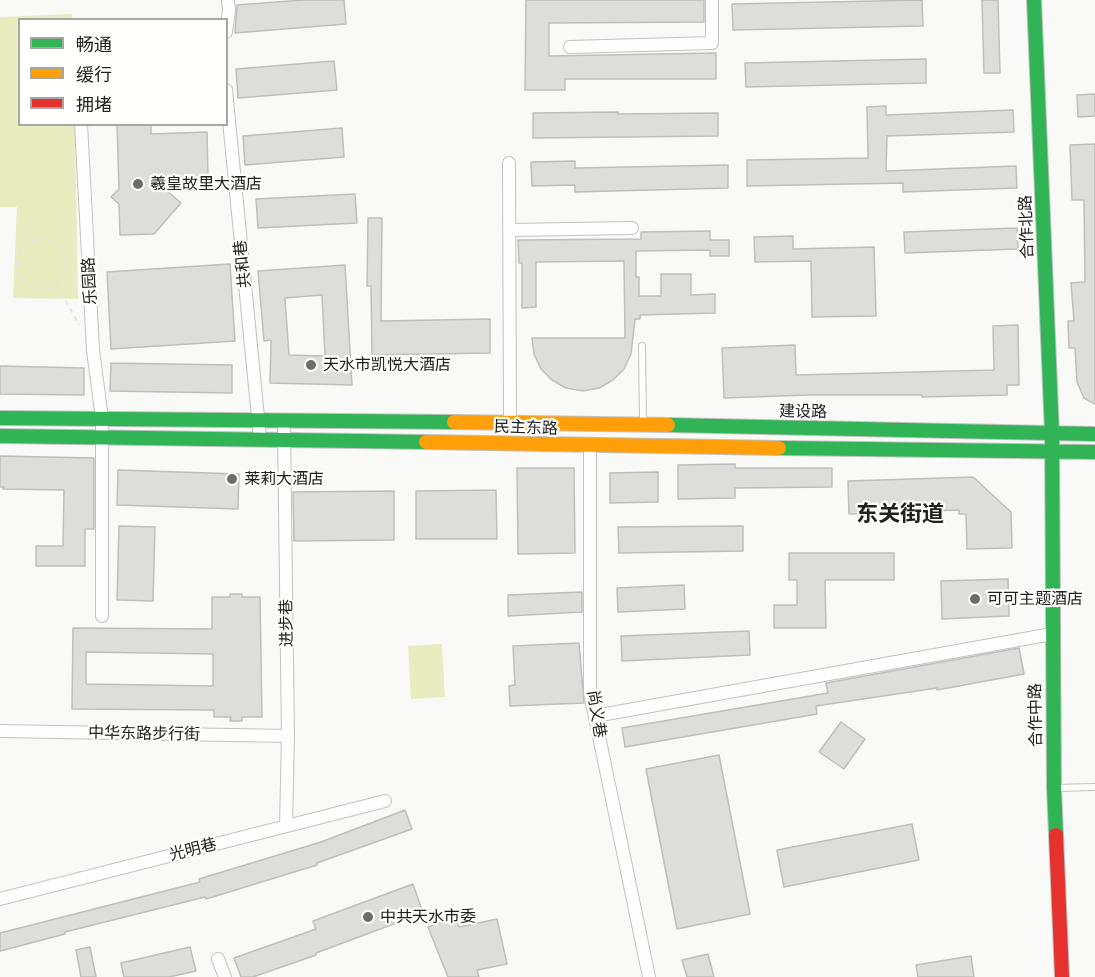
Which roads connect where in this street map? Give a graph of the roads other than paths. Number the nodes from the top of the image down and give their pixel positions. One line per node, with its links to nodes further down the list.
1 (228, 0): 4 (street)
2 (712, 0): 5 (street)
3 (1034, 0): 18 (main road, 合作北路)
4 (228, 18)
5 (570, 47)
6 (228, 111): 14 (street, 共和巷)
7 (81, 126): 13 (street, 乐园路)
8 (510, 163): 10 (street)
9 (632, 228): 10 (street)
10 (510, 230): 16 (street)
11 (642, 346): 17 (lane)
12 (0, 418): 13 (main road, 民主东路)
13 (102, 419): 14 (main road, 民主东路); 21 (street, 乐园路)
14 (258, 420): 15 (main road, 民主东路); 22 (street, 共和巷)
15 (283, 420): 16 (main road, 民主东路); 23 (street, 进步巷)
16 (510, 422): 17 (main road, 建设路)
17 (643, 425): 18 (main road, 建设路)
18 (1052, 434): 19 (main road, 建设路); 25 (main road, 合作北路)
19 (1095, 434)
20 (0, 436): 21 (main road, 民主东路)
21 (103, 437): 22 (main road, 民主东路); 27 (street, 乐园路)
22 (260, 438): 23 (main road, 民主东路)
23 (285, 439): 24 (main road, 民主东路); 31 (street, 进步巷)
24 (590, 446): 25 (main road, 民主东路); 29 (street, 尚义巷)
25 (1051, 452): 26 (main road); 28 (main road, 合作中路)
26 (1095, 452)
27 (102, 616)
28 (1052, 634): 29 (street); 33 (main road, 合作中路)
29 (595, 716): 39 (street, 尚义巷)
30 (0, 731): 31 (street, 中华东路步行街)
31 (288, 736): 35 (street, 进步巷)
32 (1095, 787): 33 (lane)
33 (1054, 788): 40 (main road, 合作中路)
34 (385, 801): 35 (street, 光明巷)
35 (286, 826): 36 (street, 光明巷)
36 (0, 899)
37 (218, 959): 38 (street)
38 (225, 977)
39 (649, 977)
40 (1062, 977)

